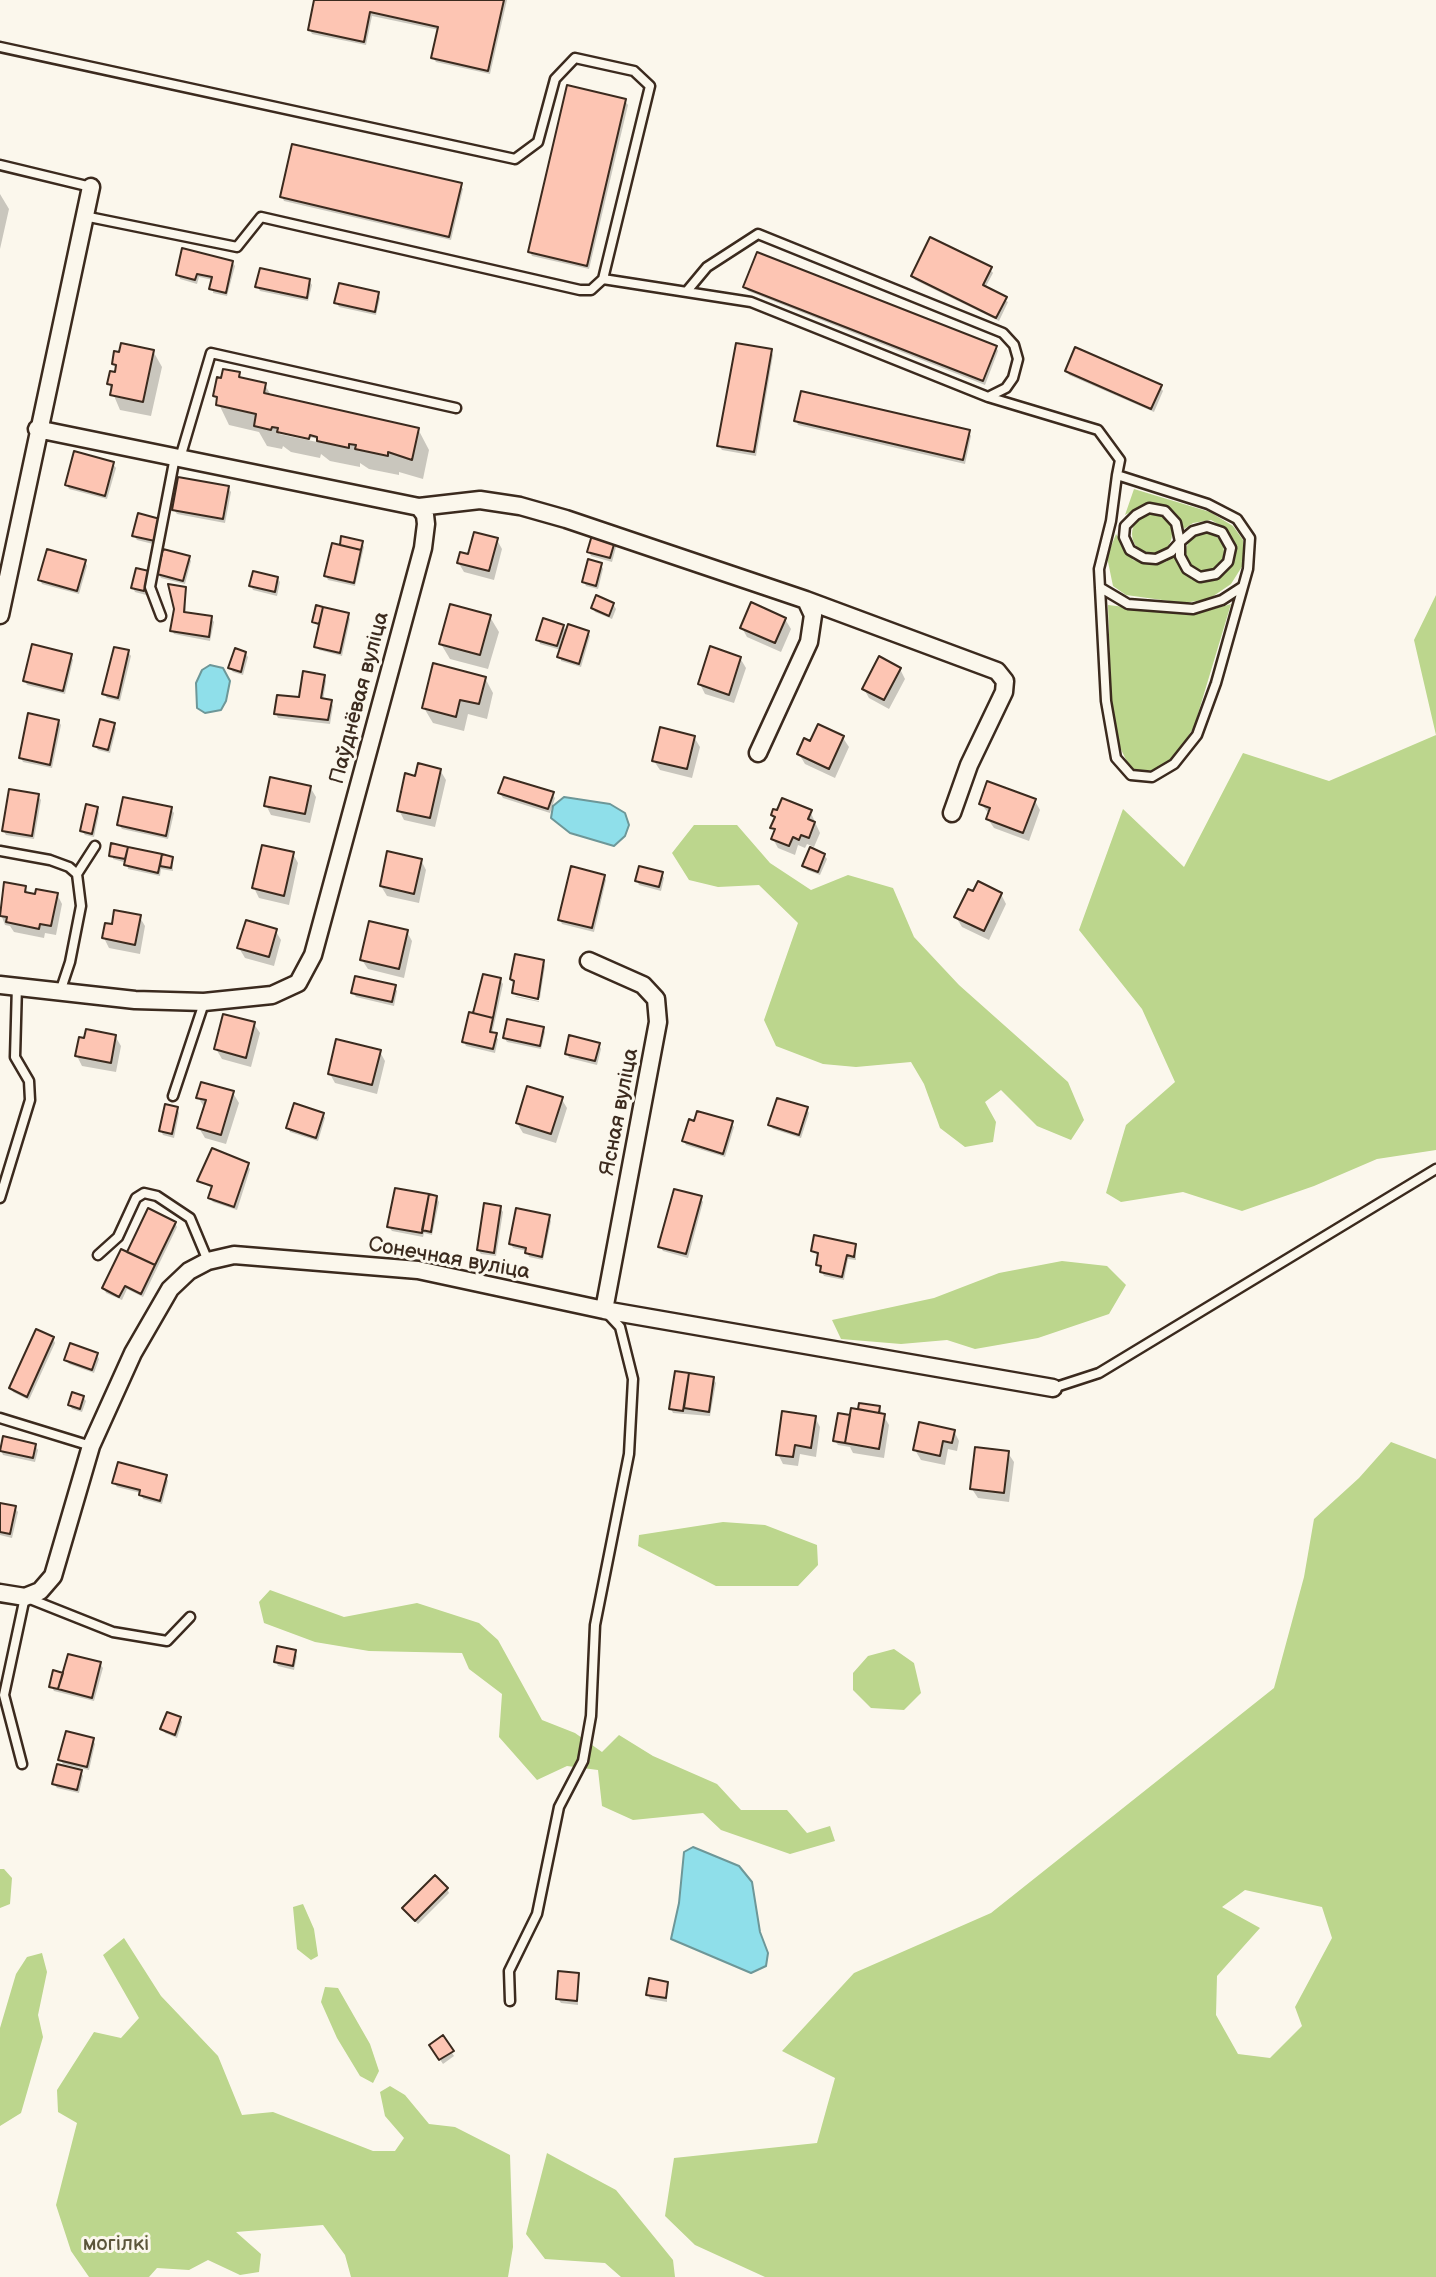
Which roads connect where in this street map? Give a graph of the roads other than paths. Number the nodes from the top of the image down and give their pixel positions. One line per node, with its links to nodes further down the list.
1 (0, 47): 5 (lane)
2 (0, 165): 3 (lane)
3 (91, 187): 4 (street)
4 (84, 216): 5 (lane); 9 (street)
5 (603, 279): 6 (lane)
6 (687, 291): 7 (lane); 7 (lane)
7 (988, 397): 11 (lane)
8 (456, 408): 10 (lane)
9 (37, 429): 10 (street); 19 (street)
10 (177, 457): 12 (street); 20 (lane)
11 (1117, 475): 13 (lane); 16 (lane)
12 (419, 507): 18 (street); 30 (street, Паўднёвая вуліца)
13 (1111, 521): 14 (lane); 17 (lane)
14 (1125, 526): 15 (lane); 15 (lane)
15 (1180, 542): 15 (lane)
16 (1242, 587): 17 (lane); 17 (lane)
17 (1101, 588)
18 (806, 600): 21 (street); 22 (street)
19 (0, 615)
20 (161, 616)
21 (758, 753)
22 (952, 813)
23 (94, 846): 25 (lane)
24 (0, 850): 25 (lane)
25 (77, 874): 29 (lane)
26 (589, 961): 36 (street, Ясная вуліца)
27 (0, 985): 28 (street, Паўднёвая вуліца)
28 (17, 985): 29 (street, Паўднёвая вуліца); 33 (lane)
29 (61, 989): 30 (street, Паўднёвая вуліца)
30 (204, 1002): 31 (lane)
31 (173, 1096)
32 (1436, 1169): 37 (lane)
33 (0, 1198)
34 (98, 1255): 35 (lane)
35 (208, 1261): 36 (street, Сонечная вуліца); 39 (street, Сонечная вуліца)
36 (604, 1310): 37 (street, Сонечная вуліца); 44 (lane)
37 (1054, 1388)
38 (0, 1418): 39 (lane)
39 (92, 1446): 41 (street, Сонечная вуліца)
40 (0, 1593): 41 (street)
41 (25, 1597): 42 (lane); 43 (lane)
42 (190, 1617)
43 (22, 1764)
44 (510, 2001)

